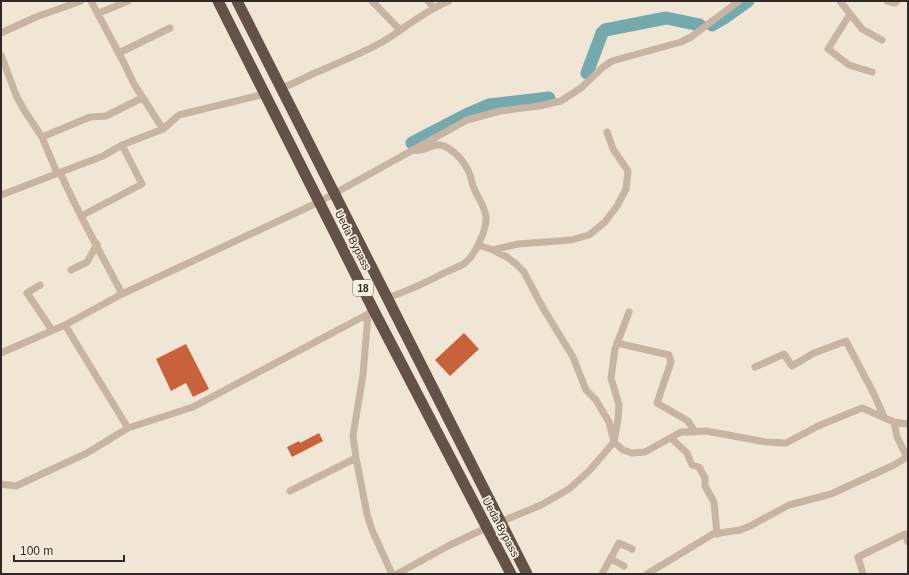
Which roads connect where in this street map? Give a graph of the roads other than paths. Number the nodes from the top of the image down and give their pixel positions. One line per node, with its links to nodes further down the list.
1 (81, 1): 18 (street)
2 (91, 1): 14 (street)
3 (128, 1): 14 (street)
4 (218, 1): 25 (highway, Ueda Bypass / 18)
5 (237, 1): 24 (highway, Ueda Bypass / 18)
6 (372, 1): 17 (street)
7 (428, 1): 13 (street)
8 (449, 1): 13 (street)
9 (739, 1): 31 (street)
10 (840, 1): 15 (street)
11 (887, 1): 12 (street)
12 (898, 1)
13 (434, 8): 17 (street)
14 (98, 13): 20 (street)
15 (850, 14): 19 (street); 23 (street)
16 (170, 28): 20 (street)
17 (400, 30): 24 (street)
18 (1, 33)
19 (882, 40)
20 (119, 53): 26 (street)
21 (1, 55): 22 (street)
22 (3, 69): 29 (street)
23 (872, 72)
24 (281, 88): 33 (highway, Ueda Bypass / 18)
25 (265, 94): 27 (street); 35 (highway, Ueda Bypass / 18)
26 (142, 98): 27 (street); 29 (street)
27 (163, 129): 30 (street)
28 (607, 132): 39 (street)
29 (42, 137): 32 (street)
30 (122, 145): 32 (street); 36 (street)
31 (412, 150): 33 (street); 38 (street)
32 (58, 173): 34 (street); 36 (street)
33 (334, 194): 35 (street); 43 (highway, Ueda Bypass / 18)
34 (1, 195)
35 (319, 202): 42 (street); 44 (highway, Ueda Bypass / 18)
36 (81, 216): 37 (street)
37 (97, 244): 40 (street); 42 (street)
38 (478, 245): 39 (street); 43 (street)
39 (493, 250): 57 (street)
40 (70, 270)
41 (40, 285): 47 (street)
42 (122, 294): 46 (street)
43 (387, 298): 61 (highway, Ueda Bypass / 18)
44 (371, 312): 54 (street); 58 (street); 62 (highway, Ueda Bypass / 18)
45 (629, 312): 48 (street)
46 (65, 325): 47 (street); 54 (street)
47 (52, 330): 49 (street)
48 (617, 342): 55 (street); 57 (street)
49 (1, 353)
50 (755, 367): 51 (street)
51 (884, 417): 52 (street); 55 (street)
52 (894, 422): 53 (street); 63 (street)
53 (908, 424)
54 (128, 428): 59 (street)
55 (695, 432): 56 (street)
56 (671, 438): 57 (street); 63 (street)
57 (614, 442): 61 (street)
58 (356, 458): 60 (street); 68 (street)
59 (1, 484)
60 (290, 491)
61 (500, 522): 71 (highway, Ueda Bypass / 18)
62 (486, 528): 69 (street); 70 (highway, Ueda Bypass / 18)
63 (717, 534): 73 (street)
64 (908, 542): 74 (street)
65 (632, 549): 66 (street)
66 (610, 559): 67 (street); 72 (street)
67 (624, 566)
68 (392, 574)
69 (397, 574)
70 (511, 574)
71 (527, 574)
72 (602, 574)
73 (647, 574)
74 (863, 574)

